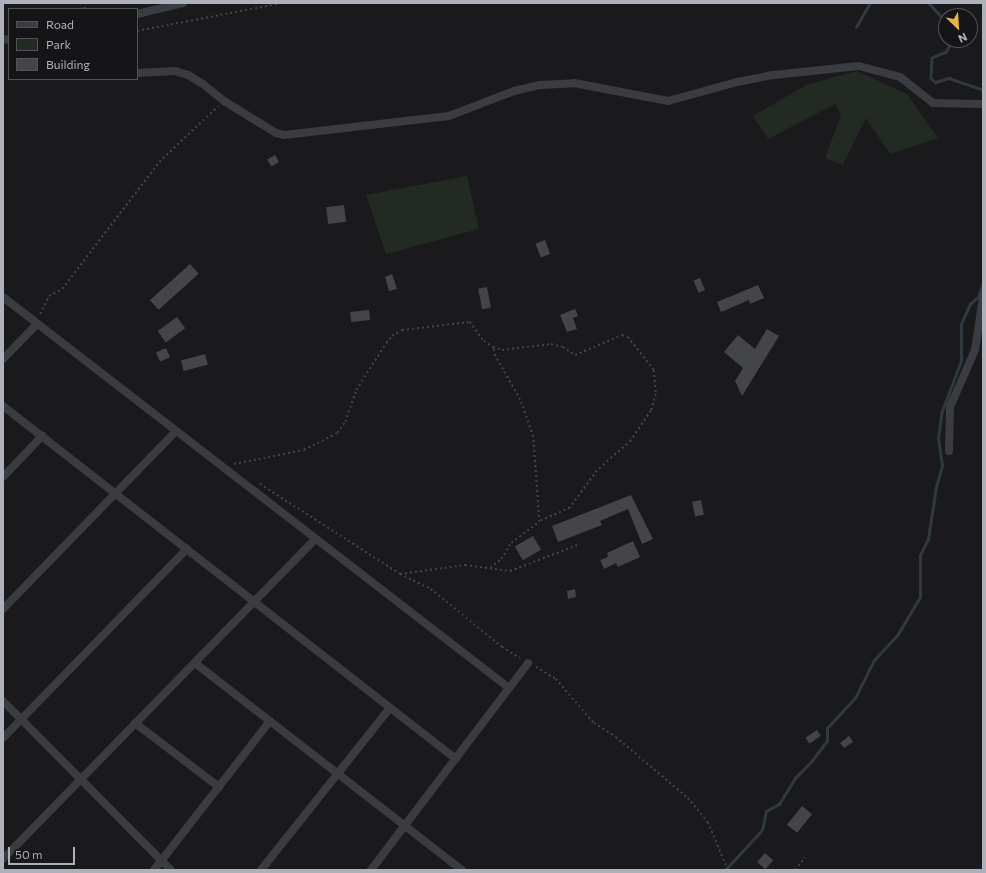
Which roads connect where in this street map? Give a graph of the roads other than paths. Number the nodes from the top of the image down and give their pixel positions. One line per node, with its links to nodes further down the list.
1 (183, 3): 2 (street)
2 (138, 14)
3 (138, 73): 4 (street)
4 (983, 104)
5 (3, 297): 7 (street)
6 (983, 297): 12 (street)
7 (37, 324): 8 (street); 10 (street)
8 (3, 359)
9 (3, 406): 11 (street)
10 (176, 431): 14 (street); 15 (street)
11 (42, 436): 13 (street); 14 (street)
12 (949, 451)
13 (3, 477)
14 (115, 494): 16 (street); 18 (street)
15 (315, 539): 17 (street); 21 (street)
16 (187, 549): 17 (street); 24 (street)
17 (254, 602): 19 (street); 23 (street)
18 (3, 609)
19 (195, 663): 25 (street); 26 (street)
20 (528, 663): 21 (street)
21 (509, 688): 28 (street)
22 (3, 701): 24 (street)
23 (390, 708): 28 (street); 29 (street)
24 (21, 719): 27 (street); 30 (street)
25 (270, 721): 29 (street); 31 (street)
26 (136, 723): 30 (street); 31 (street)
27 (3, 738)
28 (456, 759): 32 (street)
29 (338, 774): 32 (street); 37 (street)
30 (81, 779): 33 (street); 34 (street)
31 (219, 786): 34 (street)
32 (405, 826): 38 (street); 39 (street)
33 (3, 859)
34 (162, 860): 35 (street); 36 (street)
35 (154, 870)
36 (172, 870)
37 (261, 870)
38 (371, 870)
39 (462, 870)

